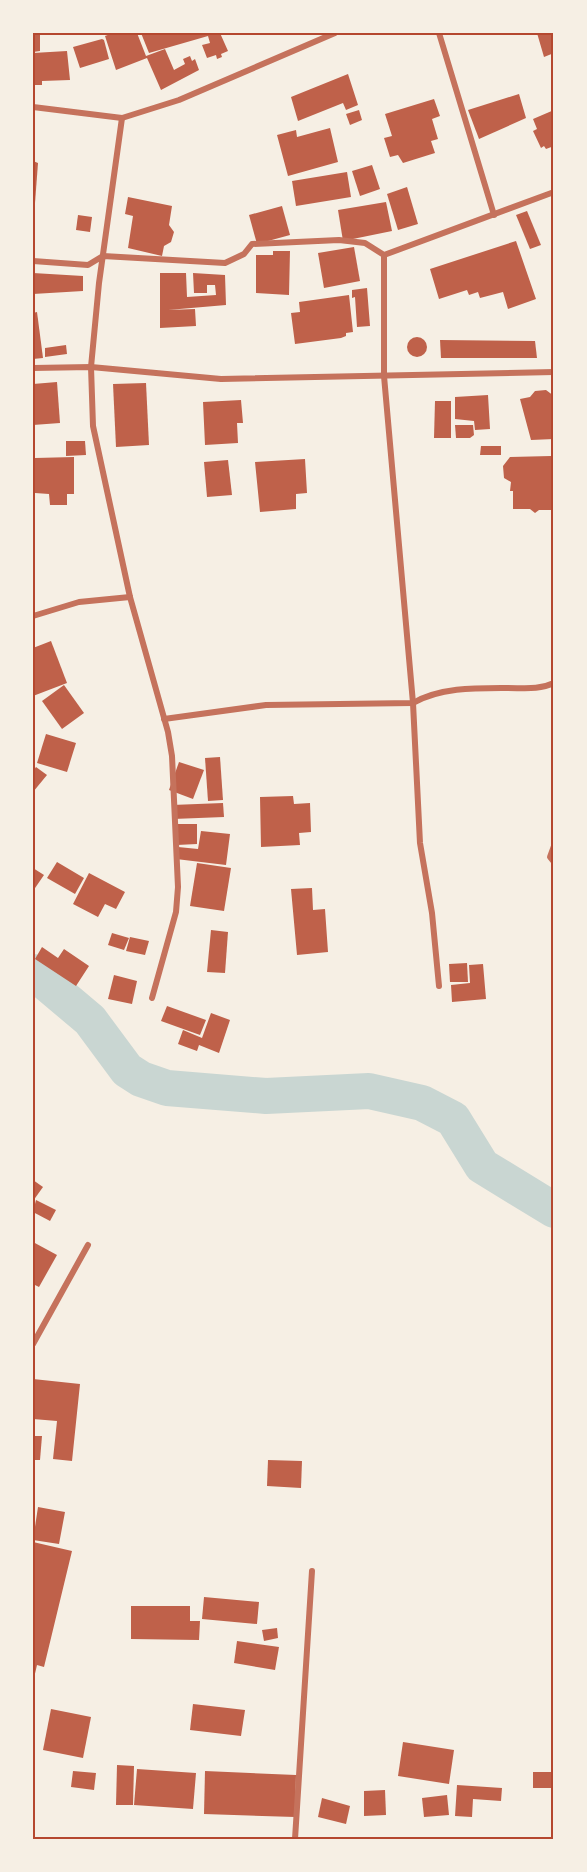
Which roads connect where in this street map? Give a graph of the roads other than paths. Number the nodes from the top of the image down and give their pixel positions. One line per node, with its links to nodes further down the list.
1 (335, 33): 4 (street)
2 (439, 33): 6 (street)
3 (33, 107): 4 (street)
4 (122, 118): 8 (street)
5 (554, 192): 6 (street)
6 (494, 215): 7 (street)
7 (384, 255): 8 (street); 13 (street)
8 (104, 256): 9 (street); 10 (street)
9 (33, 261)
10 (91, 367): 11 (street); 13 (street); 14 (street)
11 (33, 368)
12 (554, 372): 13 (street)
13 (384, 376): 17 (street)
14 (130, 597): 15 (street); 18 (street)
15 (33, 616)
16 (554, 684): 17 (street)
17 (413, 703): 18 (street); 21 (street)
18 (164, 719): 22 (street)
19 (554, 846): 20 (street)
20 (554, 862)
21 (439, 986)
22 (152, 998)
23 (88, 1245): 24 (street)
24 (33, 1344)
25 (312, 1571): 26 (street)
26 (295, 1839)

